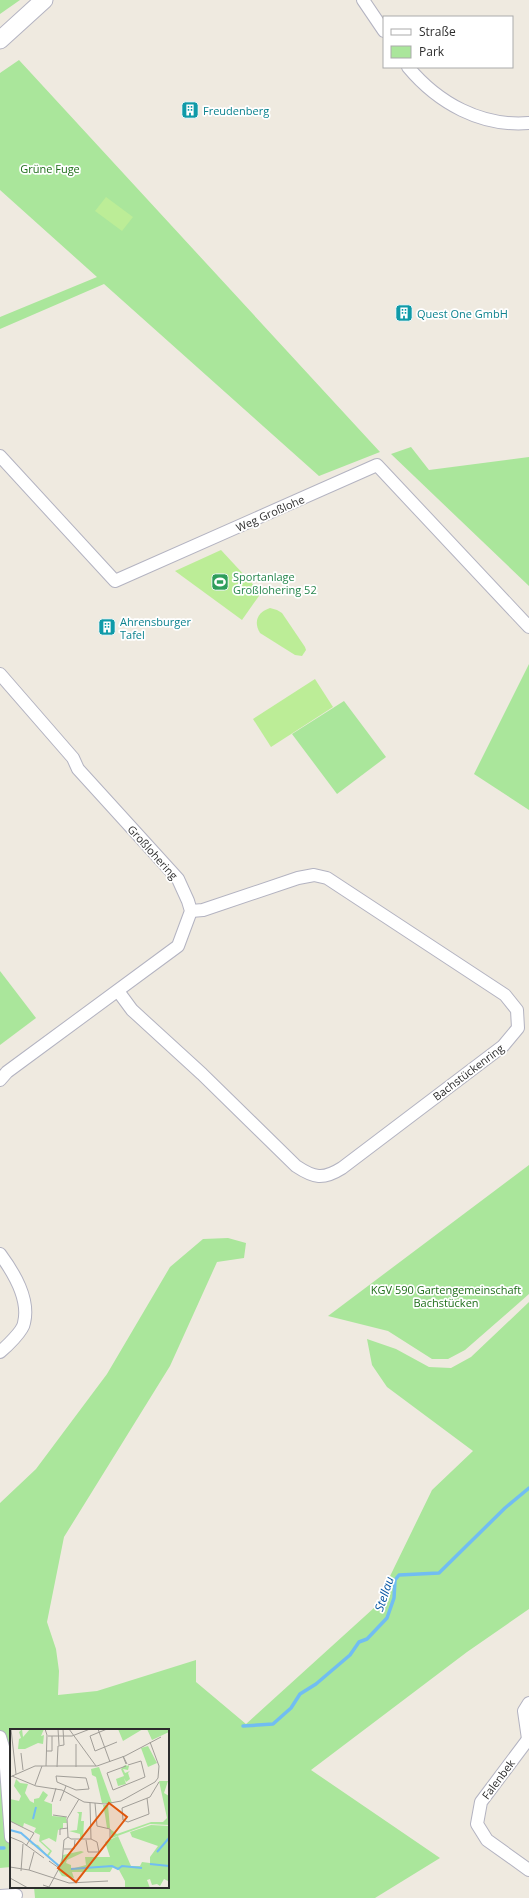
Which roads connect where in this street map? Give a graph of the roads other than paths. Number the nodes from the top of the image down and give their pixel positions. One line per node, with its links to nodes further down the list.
1 (44, 0): 4 (street)
2 (363, 0): 3 (street)
3 (383, 30)
4 (0, 40)
5 (409, 68): 6 (street)
6 (529, 123)
7 (0, 456): 8 (street, Weg Großlohe)
8 (529, 627)
9 (0, 674): 10 (street, Großlohering)
10 (191, 912): 11 (street); 11 (street, Bachstückenring)
11 (118, 991): 12 (street)
12 (0, 1080)
13 (0, 1254): 14 (street)
14 (0, 1352)
15 (529, 1704): 17 (street, Falenbek)
16 (0, 1737): 18 (street)
17 (529, 1739): 19 (street, Falenbek)
18 (10, 1823)
19 (529, 1870)
20 (15, 1893): 21 (street)
21 (0, 1896)

